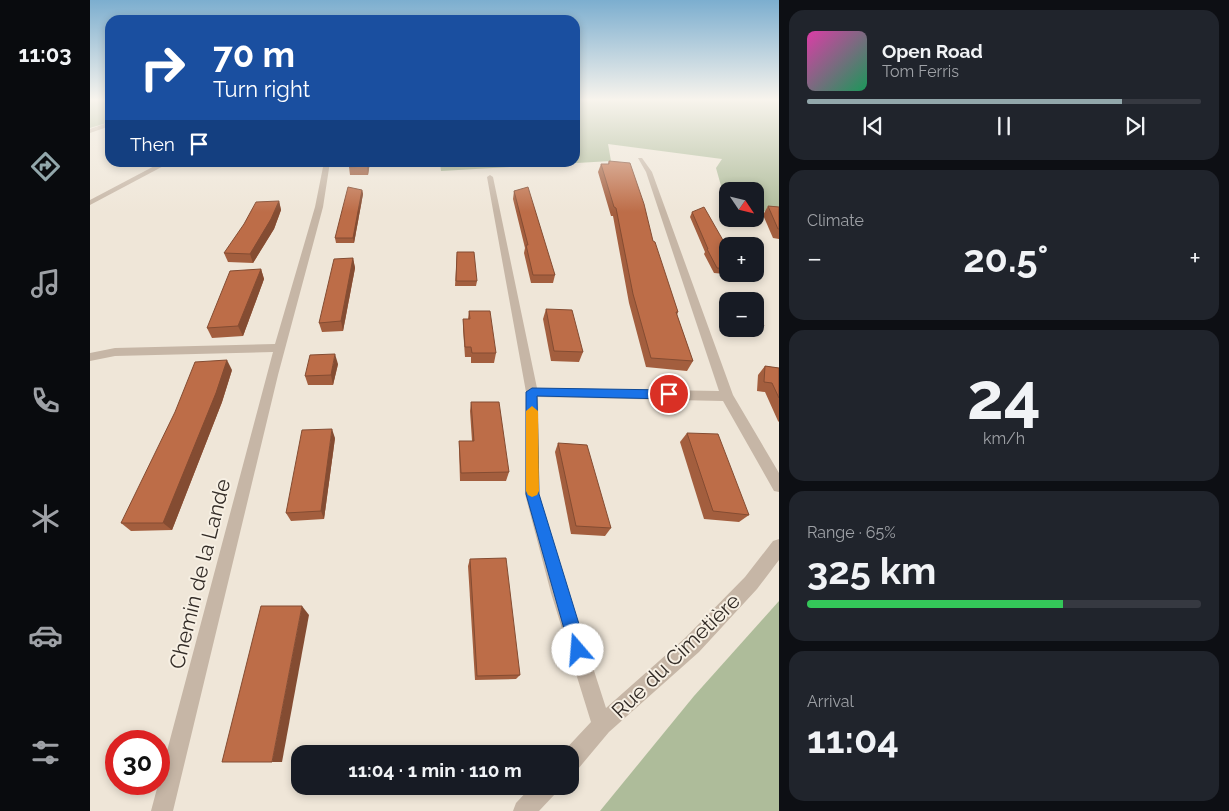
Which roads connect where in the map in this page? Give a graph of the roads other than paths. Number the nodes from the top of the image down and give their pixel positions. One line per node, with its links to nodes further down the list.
1 (640, 159): 9 (street)
2 (159, 167): 5 (street)
3 (326, 167): 6 (street, Chemin de la Lande)
4 (490, 177): 8 (street)
5 (90, 204)
6 (279, 348): 7 (street); 15 (street, Chemin de la Lande)
7 (90, 357)
8 (532, 392): 9 (street); 12 (street)
9 (727, 396): 10 (street)
10 (779, 486)
11 (779, 547): 12 (street, Rue du Cimetière)
12 (602, 726): 13 (street, Rue du Cimetière)
13 (579, 751)
14 (539, 795): 16 (street)
15 (162, 811)
16 (524, 811)

